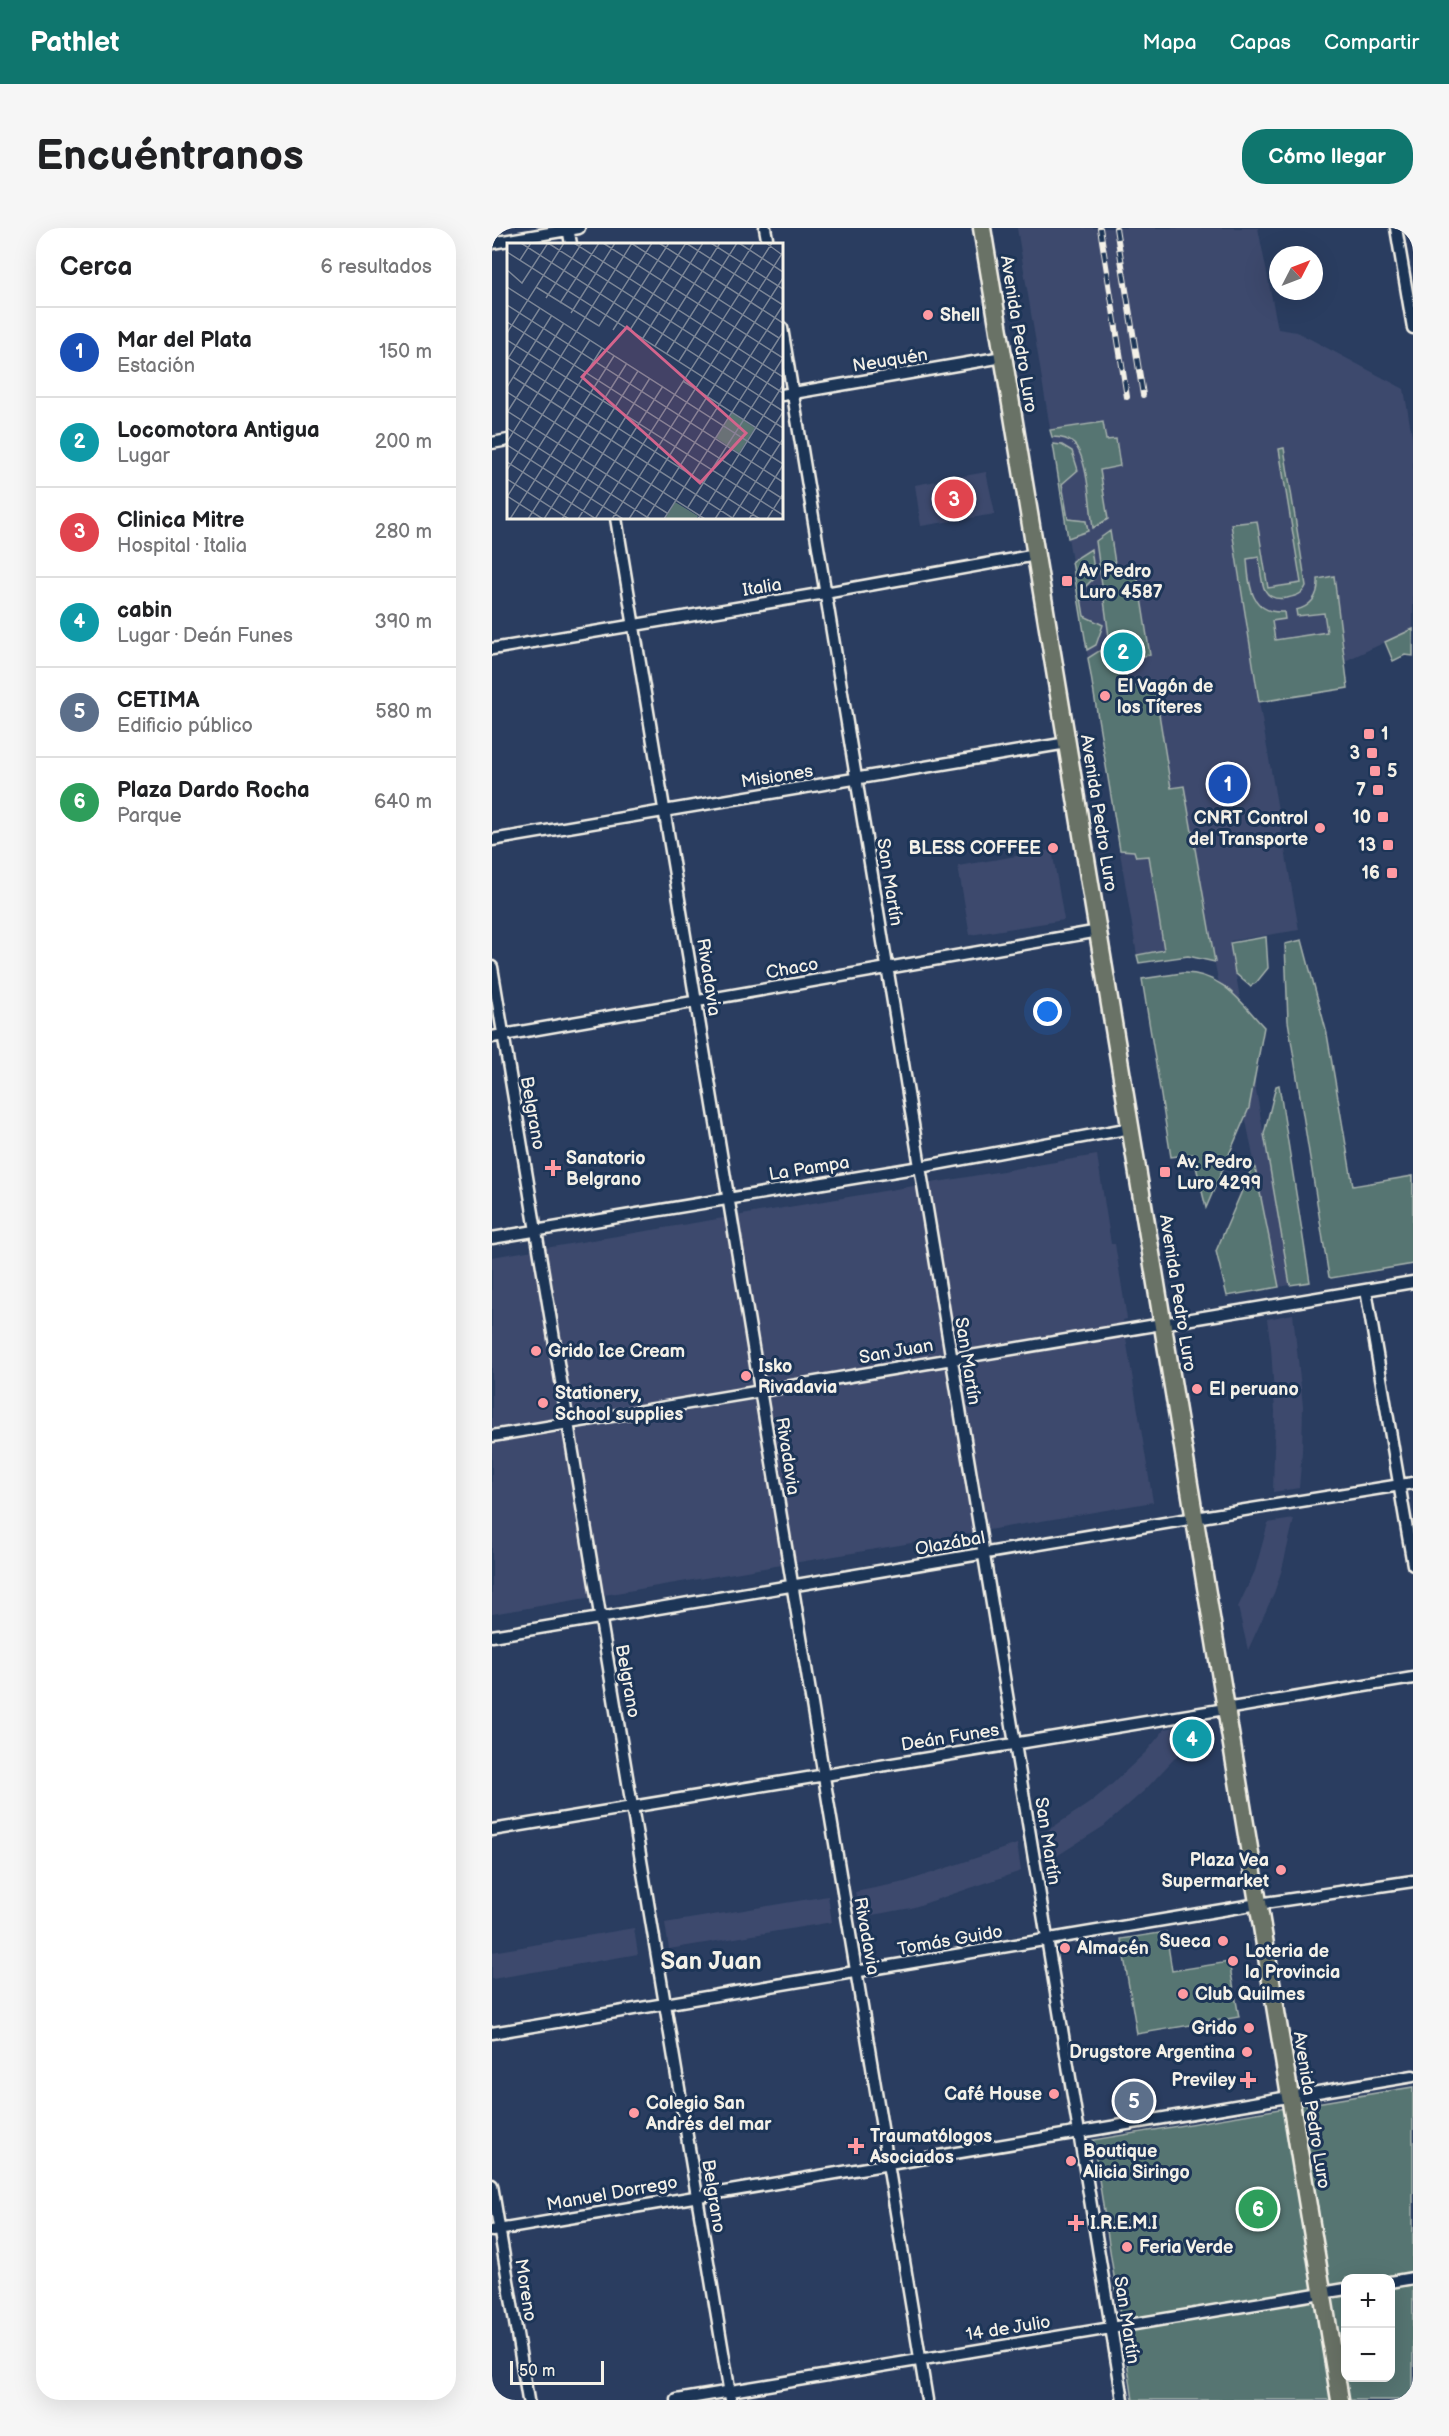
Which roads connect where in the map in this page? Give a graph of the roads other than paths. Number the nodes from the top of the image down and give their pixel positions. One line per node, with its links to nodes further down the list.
1 (765, 228): 6 (street)
2 (982, 228): 10 (main road, Avenida Pedro Luro)
3 (1396, 228): 7 (street)
4 (572, 229): 5 (street)
5 (492, 243)
6 (768, 243)
7 (1410, 288): 8 (street)
8 (1413, 328)
9 (783, 341): 11 (street, San Martín)
10 (1004, 357): 11 (street, Neuquén); 15 (main road, Avenida Pedro Luro)
11 (787, 394): 16 (street, San Martín)
12 (507, 440): 13 (street)
13 (492, 443)
14 (616, 519): 17 (street, Rivadavia)
15 (1036, 555): 16 (street, Italia); 19 (main road, Avenida Pedro Luro)
16 (825, 593): 17 (street, Italia); 20 (street, San Martín)
17 (634, 625): 18 (street, Italia); 21 (street, Rivadavia)
18 (492, 649)
19 (1068, 743): 20 (street, Misiones); 23 (main road, Avenida Pedro Luro)
20 (856, 780): 21 (street, Misiones); 25 (street, San Martín)
21 (665, 811): 22 (street, Misiones); 26 (street, Rivadavia)
22 (492, 840)
23 (1099, 931): 25 (street, Chaco); 28 (main road, Avenida Pedro Luro)
24 (492, 967): 27 (street, Belgrano)
25 (887, 968): 26 (street, Chaco); 29 (street, San Martín)
26 (696, 1002): 27 (street, Chaco); 30 (street, Rivadavia)
27 (498, 1036): 31 (street, Belgrano)
28 (1131, 1128): 29 (street, La Pampa); 35 (main road, Avenida Pedro Luro)
29 (920, 1167): 30 (street, La Pampa); 36 (street, San Martín)
30 (729, 1198): 31 (street, La Pampa); 37 (street, Rivadavia)
31 (536, 1231): 32 (street, La Pampa); 38 (street, Belgrano)
32 (492, 1238)
33 (1413, 1282): 34 (street, San Juan)
34 (1366, 1290): 35 (street, San Juan); 41 (street)
35 (1164, 1323): 36 (street, San Juan); 42 (main road, Avenida Pedro Luro)
36 (951, 1359): 37 (street, San Juan); 43 (street, San Martín)
37 (760, 1391): 38 (street, San Juan); 45 (street, Rivadavia)
38 (568, 1424): 39 (street, San Juan); 46 (street, Belgrano)
39 (492, 1436)
40 (1413, 1483): 41 (street, Olazábal)
41 (1400, 1486): 42 (street, Olazábal); 44 (street)
42 (1196, 1518): 43 (street, Olazábal); 49 (main road, Avenida Pedro Luro)
43 (984, 1554): 45 (street, Olazábal); 50 (street, San Martín)
44 (1413, 1565)
45 (793, 1586): 46 (street, Olazábal); 51 (street, Rivadavia)
46 (601, 1618): 47 (street, Olazábal); 52 (street, Belgrano)
47 (492, 1636)
48 (1413, 1678): 49 (street, Deán Funes)
49 (1227, 1709): 50 (street, Deán Funes); 55 (main road, Avenida Pedro Luro)
50 (1015, 1743): 51 (street, Deán Funes); 56 (street, San Martín)
51 (824, 1775): 52 (street, Deán Funes); 57 (street, Rivadavia)
52 (632, 1807): 53 (street, Deán Funes); 58 (street, Belgrano)
53 (492, 1830)
54 (1413, 1881): 55 (street, Tomás Guido)
55 (1258, 1904): 56 (street, Tomás Guido); 61 (main road, Avenida Pedro Luro)
56 (1047, 1941): 57 (street, Tomás Guido); 62 (street, San Martín)
57 (857, 1973): 58 (street, Tomás Guido); 63 (street, Rivadavia)
58 (665, 2005): 59 (street, Tomás Guido); 65 (street, Belgrano)
59 (492, 2033)
60 (1413, 2076): 61 (street, Manuel Dorrego)
61 (1290, 2097): 62 (street, Manuel Dorrego); 70 (main road, Avenida Pedro Luro)
62 (1079, 2131): 63 (street, Manuel Dorrego); 71 (street, San Martín)
63 (888, 2163): 65 (street, Manuel Dorrego); 72 (street, Rivadavia)
64 (492, 2185): 66 (street, Moreno)
65 (697, 2195): 66 (street, Manuel Dorrego); 73 (street, Belgrano)
66 (496, 2230): 74 (street, Moreno)
67 (1413, 2278): 68 (street)
68 (1395, 2281)
69 (1341, 2290): 70 (street, 14 de Julio)
70 (1322, 2293): 71 (street, 14 de Julio); 78 (main road, Avenida Pedro Luro)
71 (1111, 2328): 72 (street, 14 de Julio); 77 (street, San Martín)
72 (921, 2359): 73 (street, 14 de Julio); 76 (street, Rivadavia)
73 (731, 2395): 75 (street, 14 de Julio)
74 (528, 2400)
75 (677, 2400)
76 (927, 2400)
77 (1123, 2400)
78 (1340, 2400)

